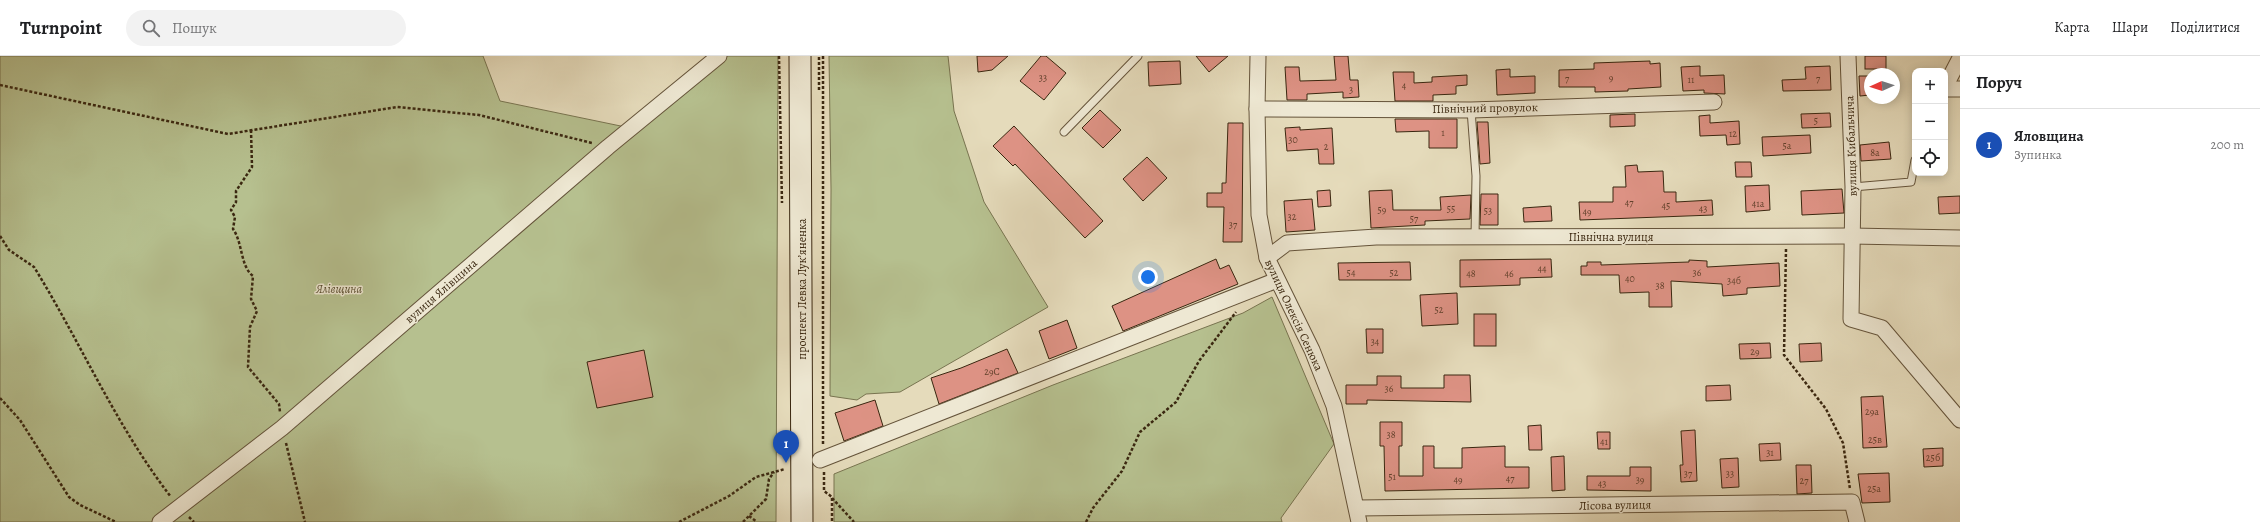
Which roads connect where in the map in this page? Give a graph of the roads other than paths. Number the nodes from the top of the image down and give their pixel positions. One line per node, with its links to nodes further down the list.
1 (719, 56): 24 (street, вулиця Ялівщина)
2 (800, 56): 25 (main road, проспект Левка Лукʼяненка)
3 (1138, 56): 13 (lane)
4 (1258, 56): 11 (street, вулиця Олексія Сенюка)
5 (1848, 56): 15 (street, вулиця Кибальчича)
6 (1960, 58): 7 (street)
7 (1948, 82)
8 (1948, 88): 9 (street)
9 (1960, 89)
10 (1714, 102): 12 (street, Північний провулок)
11 (1257, 109): 12 (street, Північний провулок); 19 (street, вулиця Олексія Сенюка)
12 (1471, 110): 17 (lane)
13 (1064, 132)
14 (1912, 176): 15 (lane)
15 (1853, 186): 16 (street, вулиця Кибальчича)
16 (1851, 236): 17 (street, Північна вулиця); 18 (street, Північна вулиця); 21 (street, вулиця Кибальчича)
17 (1476, 237): 19 (street, Північна вулиця)
18 (1960, 238)
19 (1267, 258): 20 (street, вулиця Олексія Сенюка)
20 (1277, 280): 22 (street); 23 (street, вулиця Олексія Сенюка)
21 (1960, 420)
22 (822, 459)
23 (1358, 515): 26 (street, Лісова вулиця)
24 (160, 522)
25 (802, 522)
26 (1857, 522)

